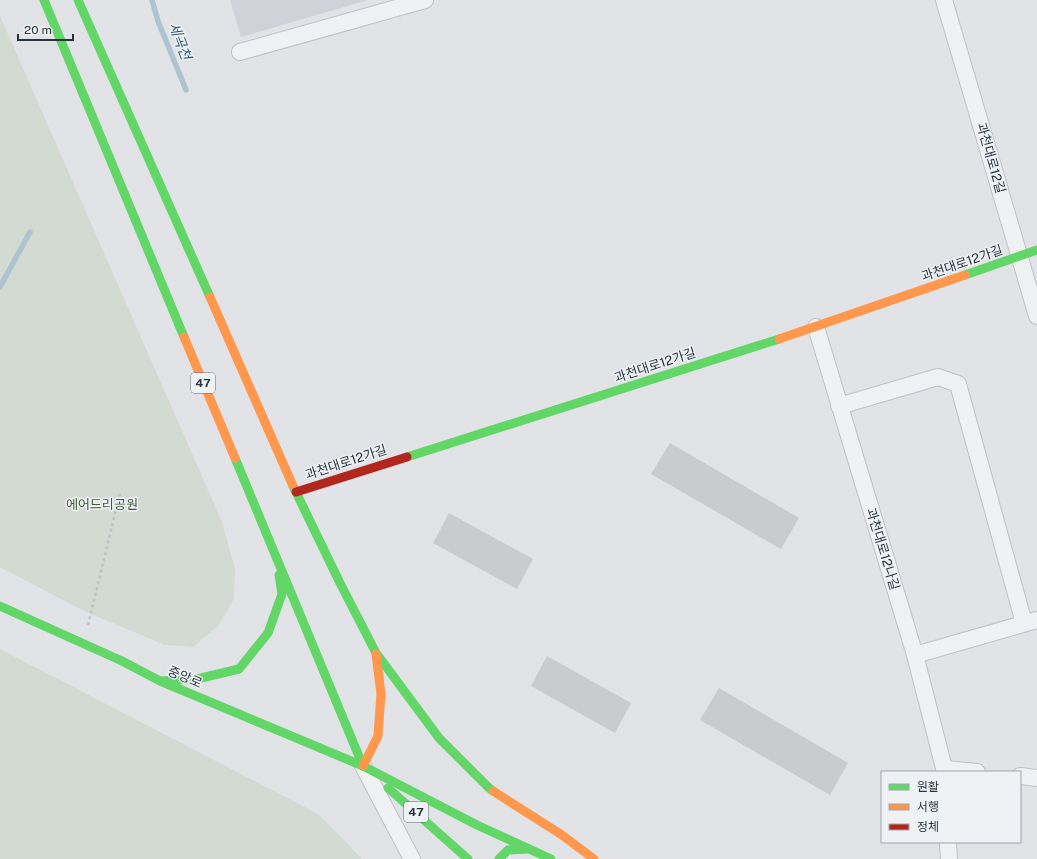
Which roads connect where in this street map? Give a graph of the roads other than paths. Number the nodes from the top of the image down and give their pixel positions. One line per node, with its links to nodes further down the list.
1 (44, 0): 12 (main road, 47)
2 (78, 0): 11 (main road)
3 (425, 0): 5 (street)
4 (944, 0): 7 (street, 과천대로12길)
5 (240, 52)
6 (1037, 250): 7 (main road, 과천대로12가길)
7 (1020, 257): 8 (street, 과천대로12길); 9 (main road, 과천대로12가길)
8 (1037, 316)
9 (816, 328): 10 (street, 과천대로12나길); 11 (main road, 과천대로12가길)
10 (839, 406): 14 (street); 16 (street, 과천대로12나길)
11 (296, 492): 15 (main road)
12 (276, 558): 17 (main road); 18 (main road, 47)
13 (0, 606): 17 (main road, 중앙로)
14 (1031, 621): 16 (street)
15 (376, 653): 18 (main road); 29 (main road)
16 (915, 655): 19 (street, 과천대로12나길)
17 (160, 680): 18 (main road, 중앙로)
18 (364, 766): 24 (main road); 25 (street); 26 (main road, 47)
19 (945, 770): 20 (street)
20 (961, 771)
21 (1021, 776): 22 (street)
22 (1037, 778)
23 (948, 843): 30 (street)
24 (527, 849): 27 (main road); 28 (main road)
25 (412, 859)
26 (468, 859)
27 (499, 859)
28 (551, 859)
29 (594, 859)
30 (949, 859)

